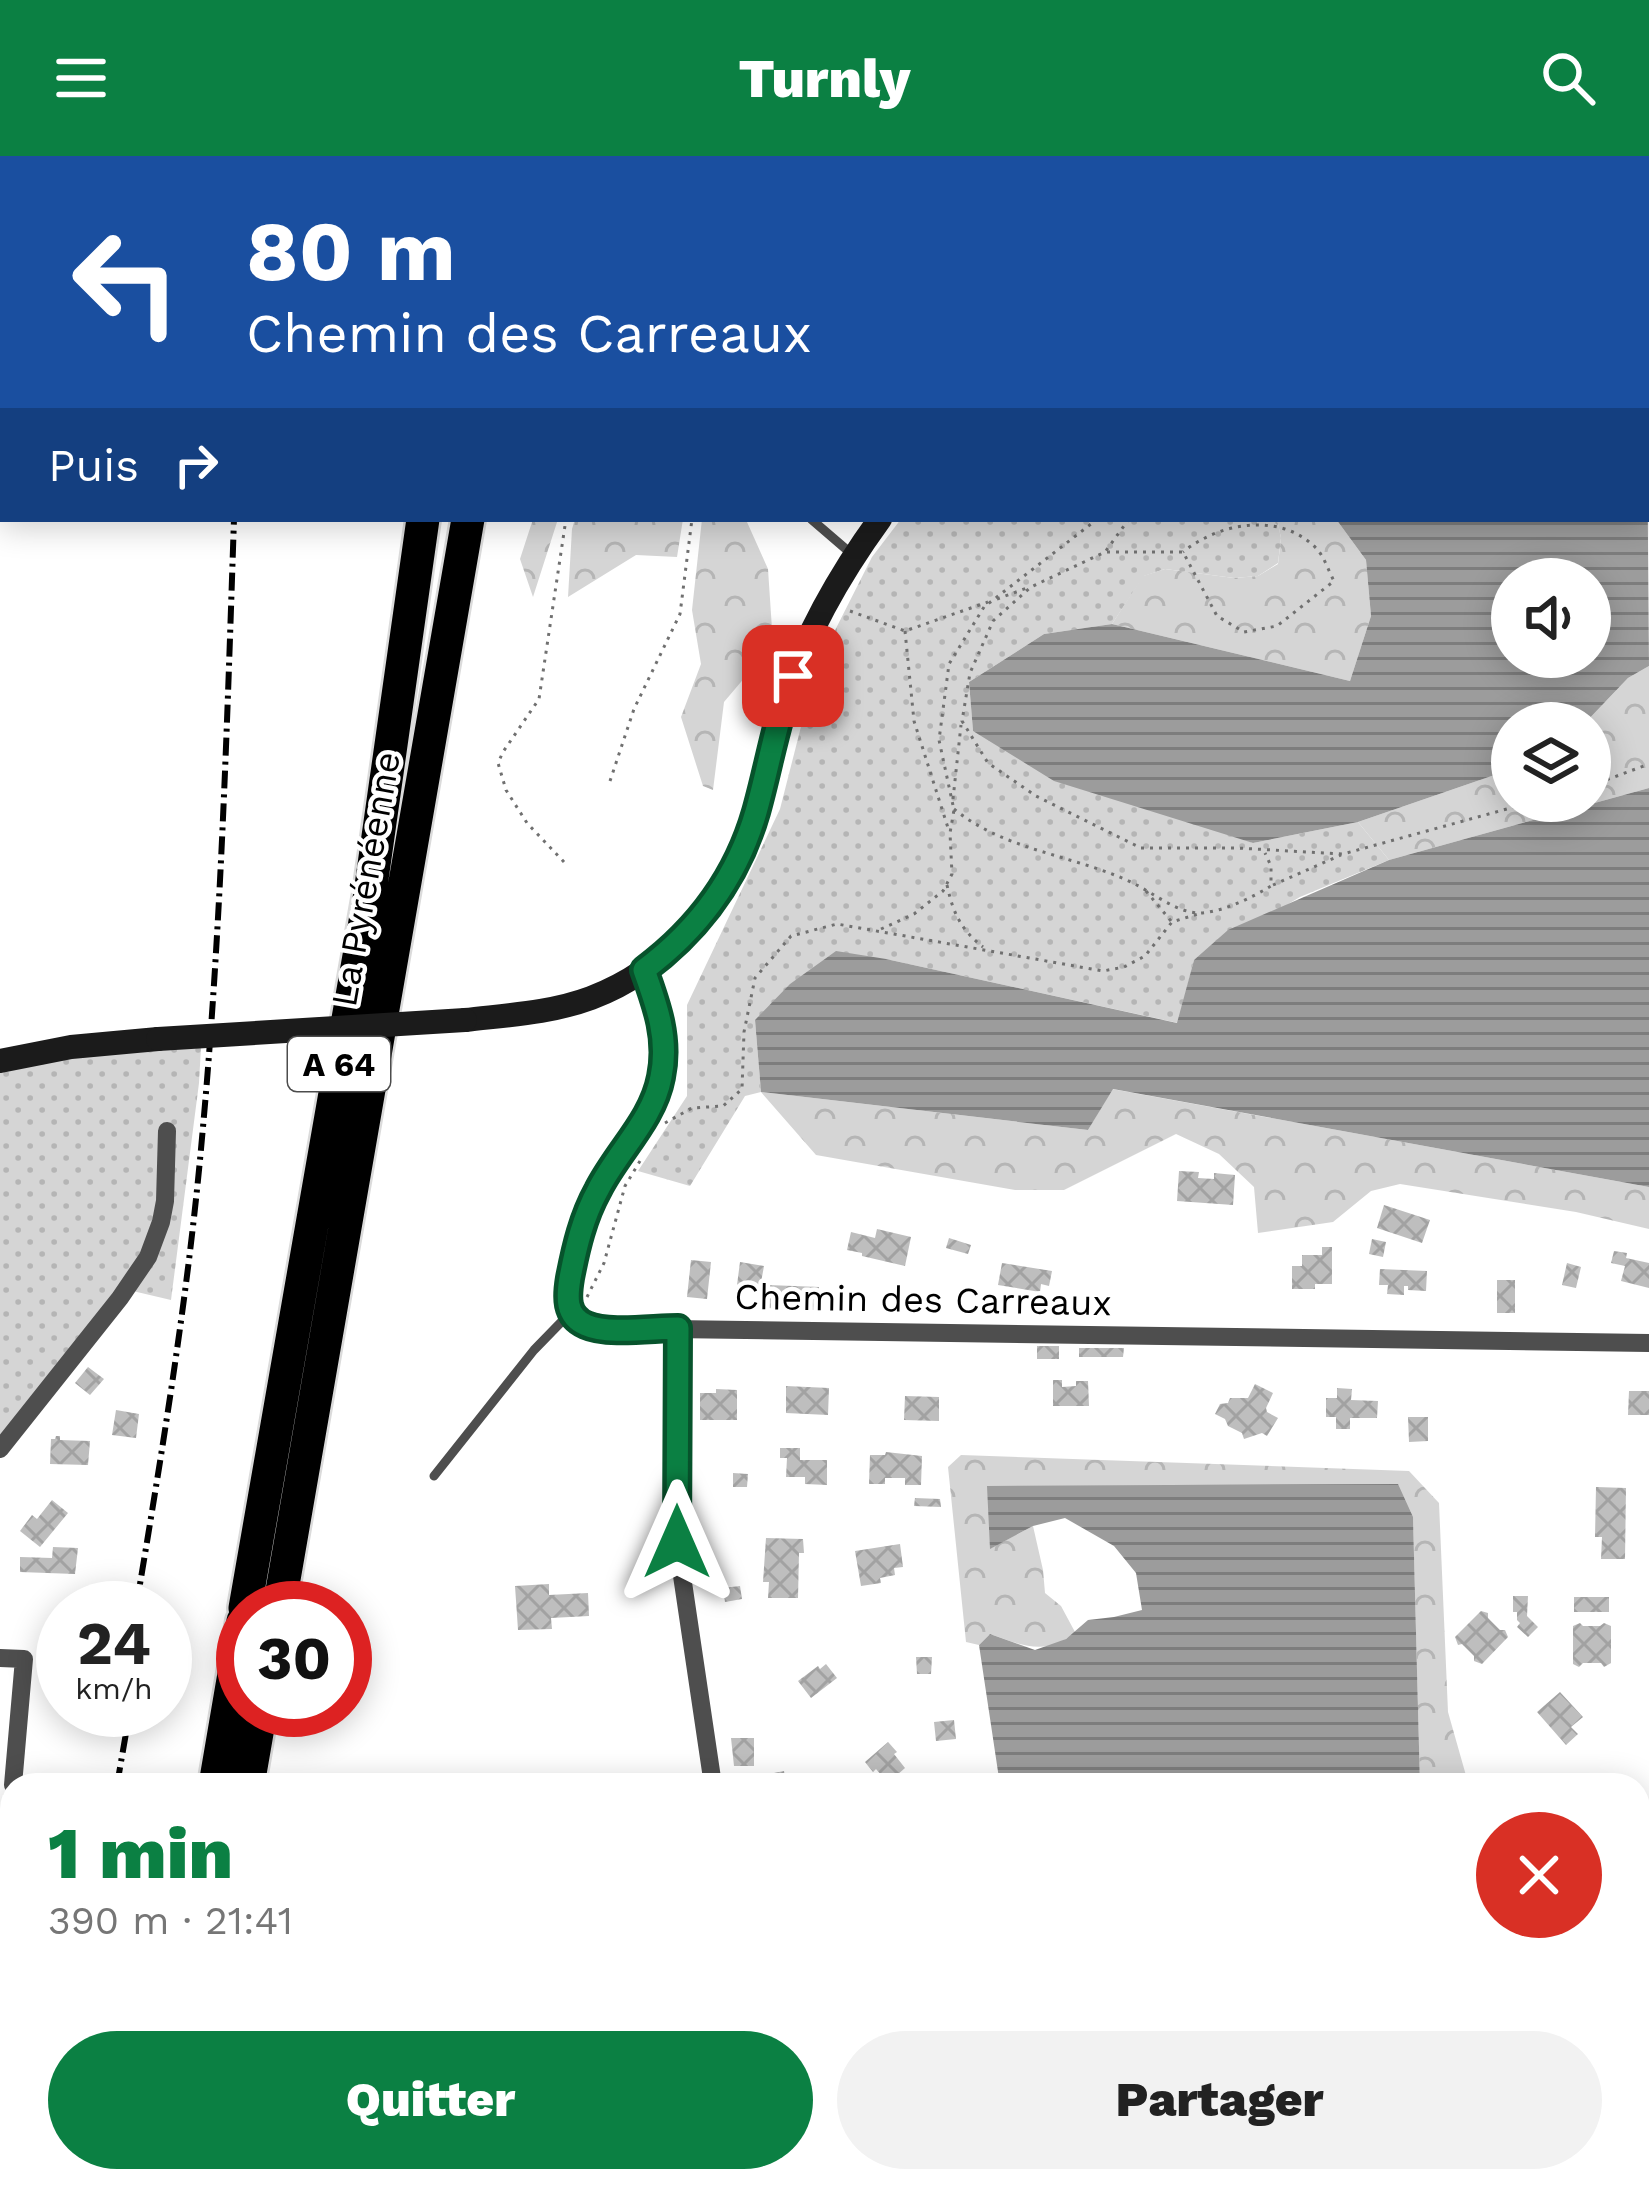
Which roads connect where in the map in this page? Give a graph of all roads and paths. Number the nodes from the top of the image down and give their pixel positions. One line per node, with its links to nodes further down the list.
1 (422, 522): 45 (highway, La Pyrénéenne / A 64)
2 (467, 522): 46 (highway, La Pyrénéenne / A 64)
3 (566, 522): 27 (path)
4 (692, 522): 21 (path)
5 (814, 522): 13 (lane)
6 (878, 522): 13 (main road)
7 (1091, 522): 15 (path)
8 (1127, 522): 11 (path)
9 (1245, 522): 10 (path)
10 (1243, 526): 12 (path); 12 (path)
11 (1105, 552): 12 (path); 14 (path)
12 (1183, 552)
13 (854, 556): 16 (main road)
14 (1030, 587): 15 (path); 18 (path)
15 (994, 600): 17 (path); 22 (path)
16 (825, 602): 17 (path); 35 (main road)
17 (905, 631): 24 (path)
18 (962, 721): 22 (path); 25 (path)
19 (1649, 764): 20 (path)
20 (1611, 778)
21 (610, 781)
22 (954, 810): 24 (path); 30 (path)
23 (1491, 813): 26 (path)
24 (950, 832): 28 (path)
25 (1265, 852): 26 (path); 29 (path)
26 (1342, 854): 29 (path)
27 (564, 862)
28 (946, 884): 33 (path); 34 (path)
29 (1271, 886): 31 (path)
30 (1144, 888): 31 (path); 32 (path)
31 (1201, 913): 32 (path)
32 (1172, 922): 34 (path)
33 (879, 930): 34 (path); 37 (path)
34 (986, 950)
35 (644, 970): 36 (main road, bridge); 40 (street)
36 (0, 1061)
37 (662, 1125)
38 (167, 1131): 43 (street)
39 (650, 1146): 40 (path)
40 (578, 1307): 41 (street, Chemin des Carreaux); 44 (lane)
41 (678, 1328): 42 (street, Chemin des Carreaux); 53 (street)
42 (1649, 1343)
43 (0, 1449)
44 (434, 1476)
45 (250, 1581)
46 (284, 1581)
47 (0, 1658): 50 (street)
48 (223, 1737): 51 (highway)
49 (256, 1737): 52 (highway)
50 (14, 1773)
51 (217, 1773)
52 (250, 1773)
53 (711, 1773)

